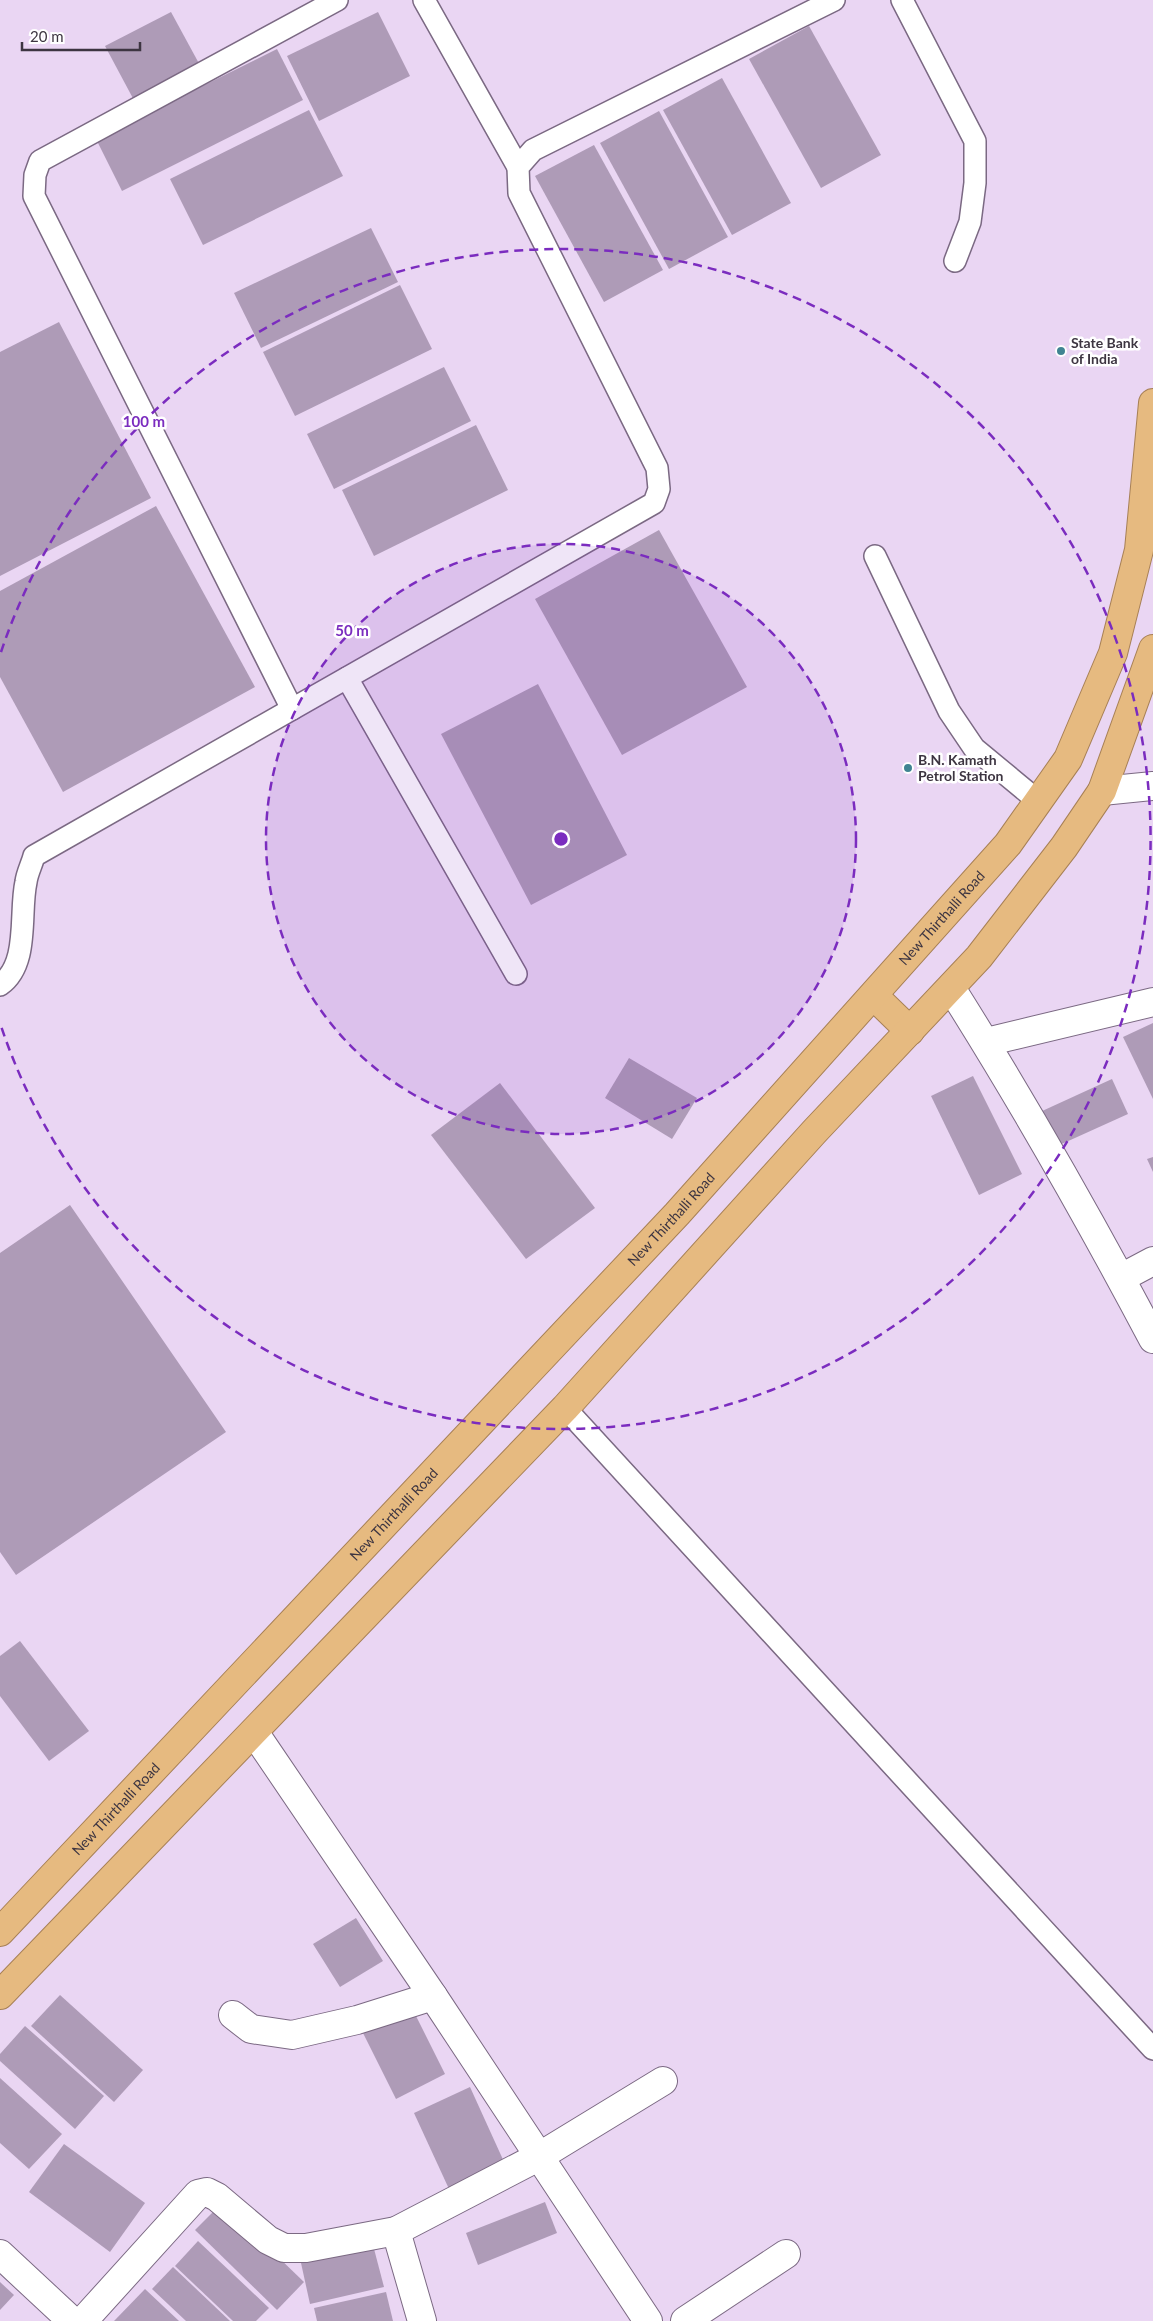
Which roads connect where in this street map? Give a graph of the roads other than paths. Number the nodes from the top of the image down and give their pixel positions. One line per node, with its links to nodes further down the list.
1 (337, 0): 11 (lane)
2 (424, 0): 5 (lane)
3 (834, 0): 5 (lane)
4 (902, 0): 6 (lane)
5 (518, 167): 10 (lane)
6 (955, 261)
7 (1153, 403): 14 (highway, New Thirthalli Road)
8 (875, 556): 14 (lane)
9 (1153, 649): 13 (highway)
10 (347, 678): 11 (lane); 15 (lane)
11 (292, 709): 16 (lane)
12 (1153, 786): 13 (street)
13 (1102, 790): 17 (highway)
14 (1038, 801): 18 (highway, New Thirthalli Road)
15 (516, 974)
16 (0, 985)
17 (951, 988): 20 (highway); 21 (street)
18 (874, 996): 20 (highway); 27 (highway, New Thirthalli Road)
19 (1153, 1002): 21 (street)
20 (910, 1030): 25 (highway)
21 (986, 1042): 23 (street)
22 (1153, 1260): 23 (street)
23 (1121, 1278): 24 (street)
24 (1153, 1339)
25 (565, 1408): 26 (highway); 31 (lane)
26 (254, 1732): 28 (highway); 29 (street)
27 (0, 1932)
28 (0, 1995)
29 (433, 1996): 30 (street); 33 (street)
30 (232, 2015)
31 (1153, 2048)
32 (663, 2081): 33 (street)
33 (540, 2156): 34 (street); 40 (street)
34 (396, 2231): 38 (street); 39 (street)
35 (0, 2254): 37 (street)
36 (786, 2254): 41 (street)
37 (72, 2321)
38 (84, 2321)
39 (422, 2321)
40 (648, 2321)
41 (685, 2321)

